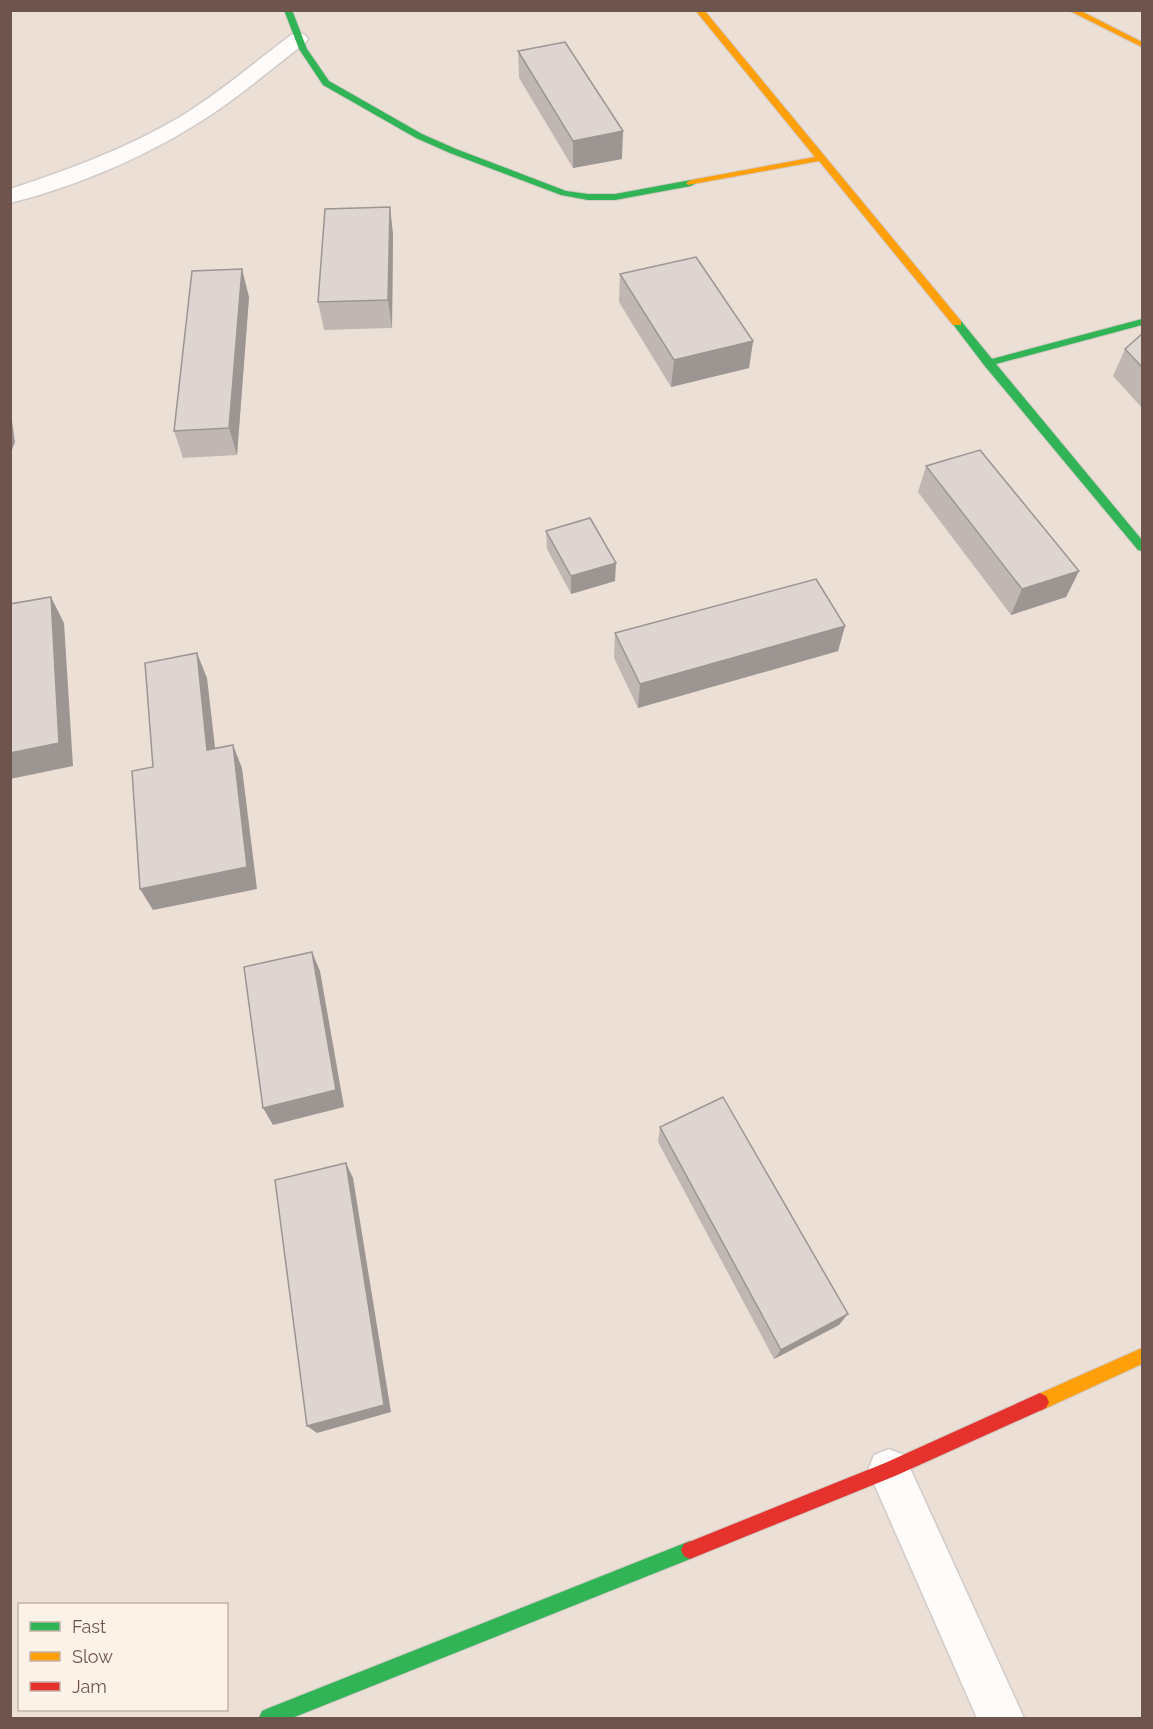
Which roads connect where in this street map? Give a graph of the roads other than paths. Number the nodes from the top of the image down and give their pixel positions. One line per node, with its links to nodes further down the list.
1 (288, 10): 4 (main road)
2 (699, 10): 6 (main road)
3 (1072, 10): 5 (main road)
4 (298, 39): 6 (main road); 7 (street)
5 (1143, 45)
6 (822, 158): 9 (main road)
7 (10, 196)
8 (1143, 322): 9 (main road)
9 (988, 363): 10 (main road)
10 (1143, 547)
11 (1143, 1356): 12 (main road)
12 (889, 1470): 13 (main road); 14 (street)
13 (269, 1719)
14 (1001, 1719)

